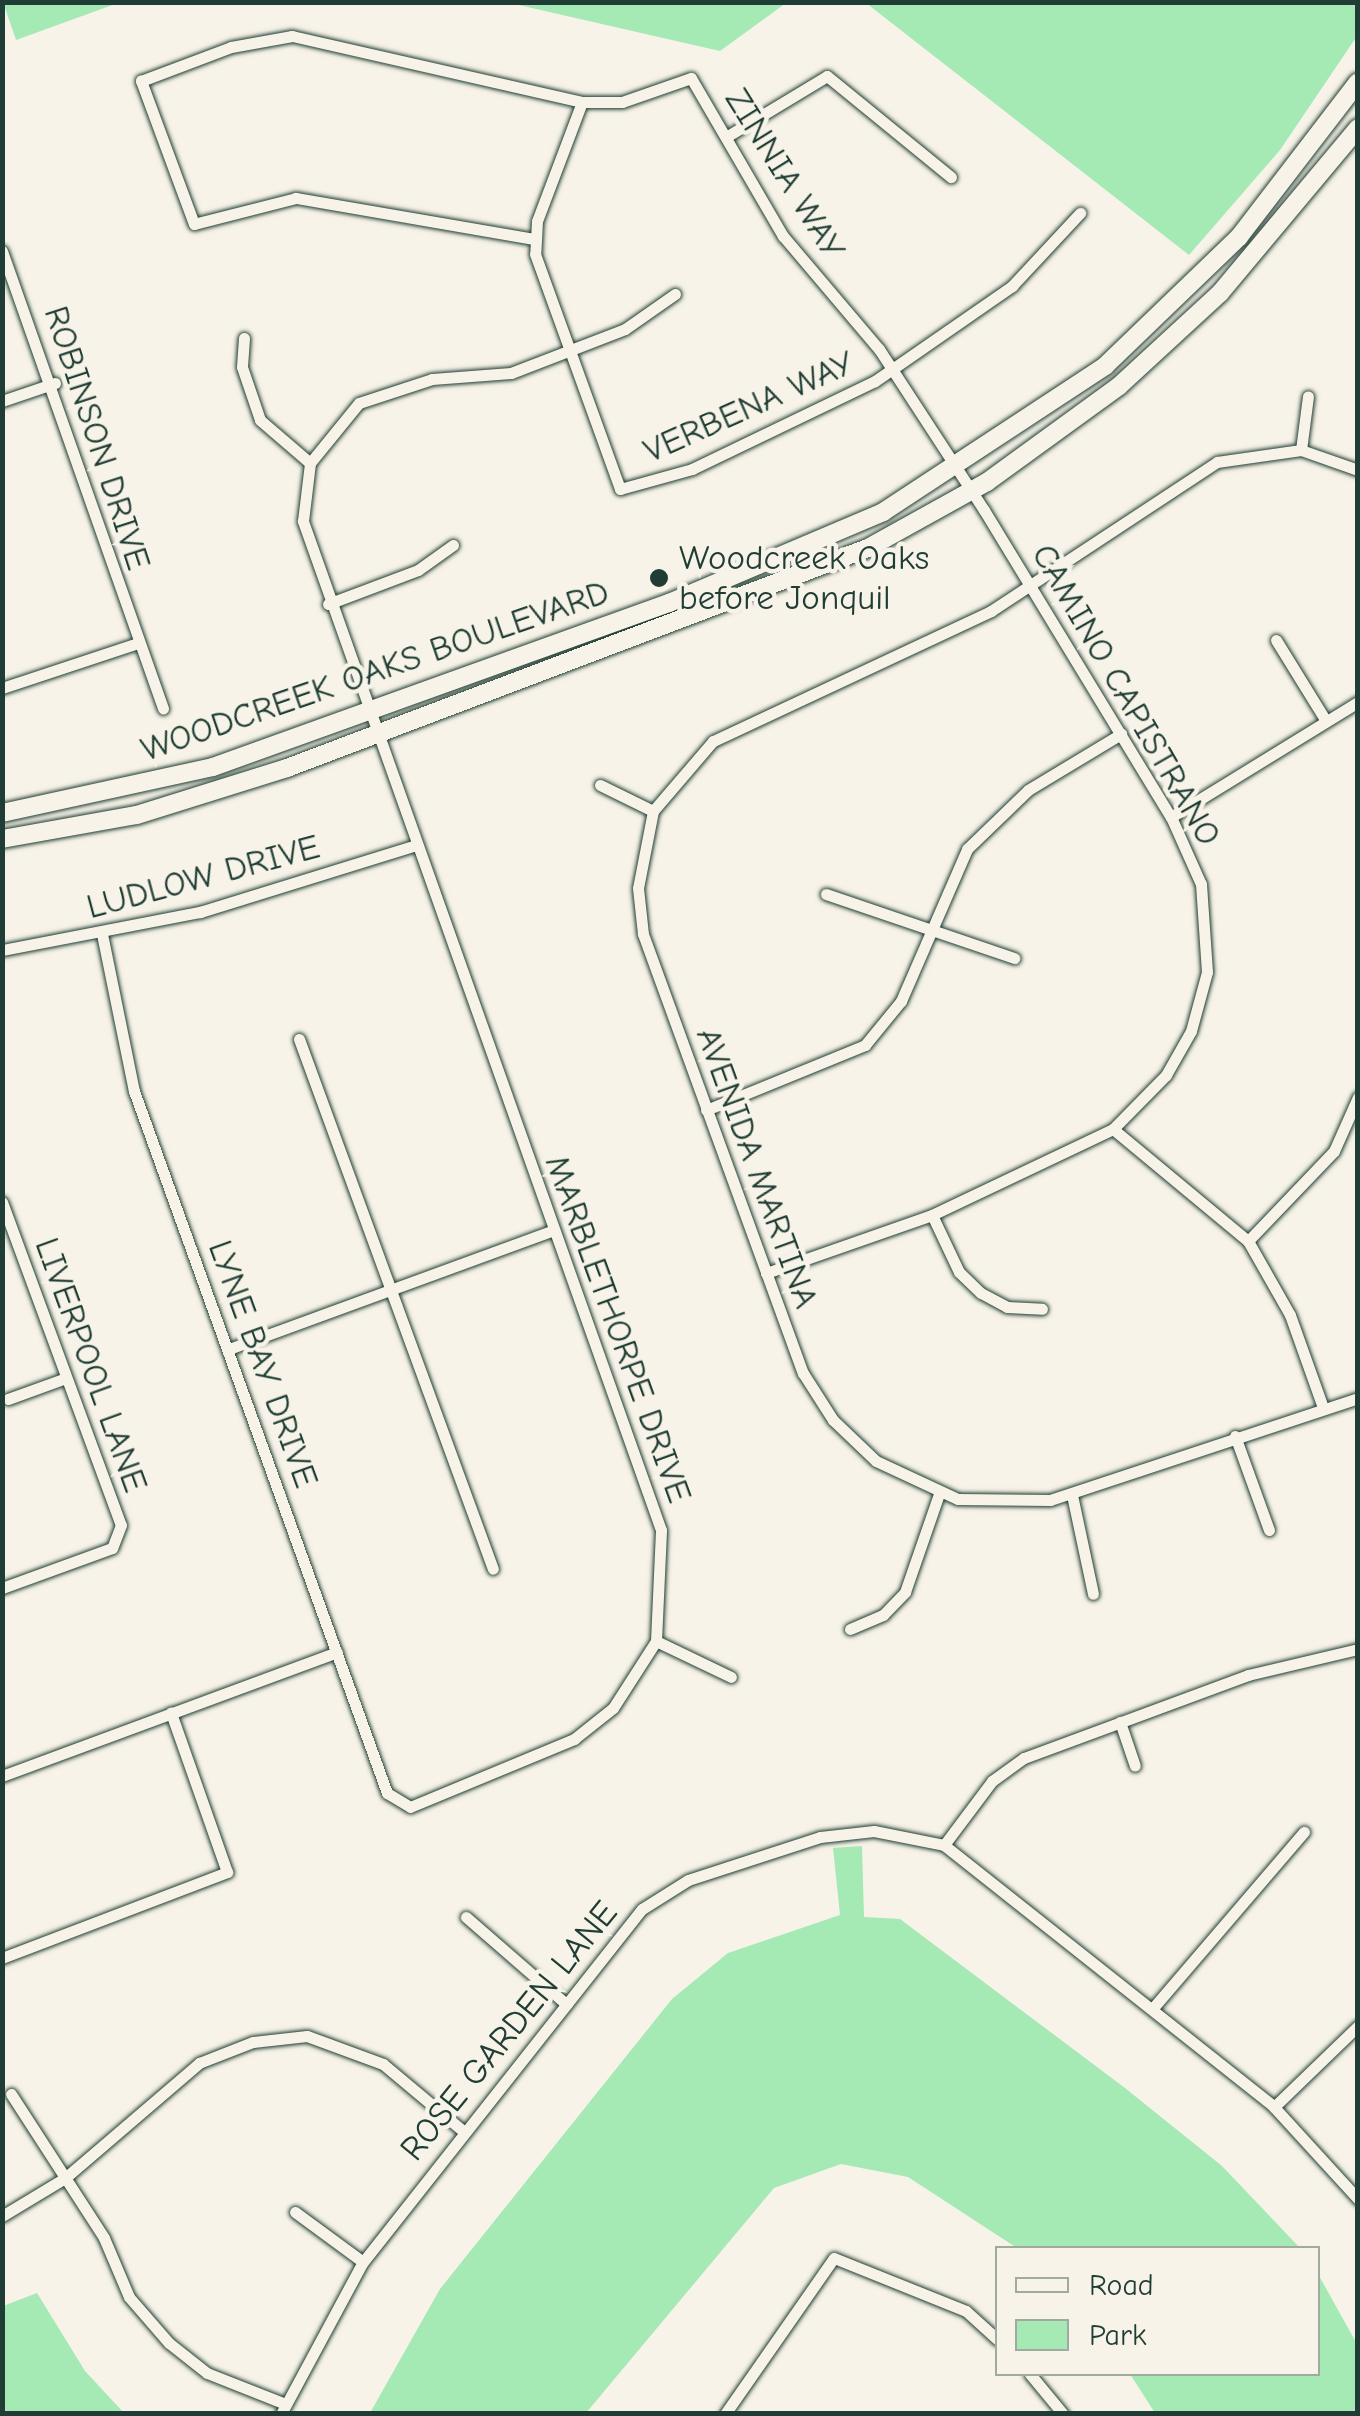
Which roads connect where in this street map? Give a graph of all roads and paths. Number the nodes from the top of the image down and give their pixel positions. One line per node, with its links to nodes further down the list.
1 (1358, 82): 3 (main road, WOODCREEK OAKS BOULEVARD)
2 (582, 102): 5 (street, ZINNIA WAY); 8 (street); 8 (street, ZINNIA WAY)
3 (1350, 109): 19 (main road, WOODCREEK OAKS BOULEVARD)
4 (1358, 128): 21 (main road, WOODCREEK OAKS BOULEVARD)
5 (726, 136): 6 (street); 13 (street, ZINNIA WAY)
6 (951, 177)
7 (1080, 213): 13 (street)
8 (534, 238): 12 (street, VERBENA WAY)
9 (2, 251): 14 (street, ROBINSON DRIVE)
10 (675, 294): 12 (street)
11 (244, 338): 18 (street)
12 (565, 352): 13 (street, VERBENA WAY); 18 (street)
13 (893, 370): 19 (street, ZINNIA WAY)
14 (55, 383): 16 (street); 26 (street, ROBINSON DRIVE)
15 (1308, 396): 17 (street)
16 (2, 401)
17 (1301, 450): 20 (street); 23 (street, AVENIDA MARTINA)
18 (310, 464): 24 (street, MARBLETHORPE DRIVE)
19 (957, 468): 21 (street, CAMINO CAPISTRANO); 30 (main road, WOODCREEK OAKS BOULEVARD)
20 (1358, 470)
21 (972, 491): 23 (street, CAMINO CAPISTRANO); 33 (main road, WOODCREEK OAKS BOULEVARD)
22 (452, 546): 24 (street)
23 (1032, 588): 32 (street, CAMINO CAPISTRANO); 35 (street, AVENIDA MARTINA)
24 (328, 604): 30 (street, MARBLETHORPE DRIVE)
25 (1276, 640): 31 (street)
26 (136, 644): 27 (street); 29 (street, ROBINSON DRIVE)
27 (2, 688)
28 (1358, 702): 31 (street)
29 (163, 708)
30 (368, 713): 33 (street, MARBLETHORPE DRIVE); 36 (main road, WOODCREEK OAKS BOULEVARD)
31 (1326, 721): 37 (street)
32 (1121, 734): 37 (street, CAMINO CAPISTRANO); 41 (street)
33 (377, 738): 38 (main road, WOODCREEK OAKS BOULEVARD); 39 (street, MARBLETHORPE DRIVE)
34 (600, 786): 35 (street)
35 (653, 812): 47 (street, AVENIDA MARTINA)
36 (2, 813)
37 (1171, 816): 48 (street, CAMINO CAPISTRANO)
38 (2, 839)
39 (416, 845): 42 (street, LUDLOW DRIVE); 51 (street, MARBLETHORPE DRIVE)
40 (826, 894): 41 (street)
41 (930, 924): 44 (street); 47 (street)
42 (102, 934): 43 (street, LUDLOW DRIVE); 56 (street, LYNE BAY DRIVE)
43 (2, 950)
44 (1014, 958)
45 (300, 1039): 54 (street)
46 (1358, 1097): 52 (street)
47 (706, 1110): 53 (street, AVENIDA MARTINA)
48 (1113, 1130): 50 (street, CAMINO CAPISTRANO); 52 (street)
49 (2, 1202): 57 (street, LIVERPOOL LANE)
50 (932, 1215): 53 (street, CAMINO CAPISTRANO); 55 (street)
51 (554, 1230): 54 (street); 69 (street, MARBLETHORPE DRIVE)
52 (1248, 1241): 60 (street)
53 (766, 1272): 62 (street, AVENIDA MARTINA)
54 (391, 1290): 56 (street); 65 (street)
55 (1042, 1309)
56 (229, 1349): 71 (street, LYNE BAY DRIVE)
57 (66, 1378): 59 (street); 66 (street, LIVERPOOL LANE)
58 (1358, 1398): 60 (street, AVENIDA MARTINA)
59 (8, 1399)
60 (1322, 1404): 61 (street, AVENIDA MARTINA)
61 (1235, 1436): 63 (street, AVENIDA MARTINA); 64 (street)
62 (940, 1494): 63 (street, AVENIDA MARTINA); 68 (street)
63 (1072, 1494): 67 (street)
64 (1269, 1530)
65 (493, 1569)
66 (2, 1588)
67 (1093, 1594)
68 (850, 1629)
69 (656, 1641): 71 (street, LYNE BAY DRIVE); 72 (street)
70 (1358, 1649): 74 (street)
71 (337, 1652): 73 (street)
72 (731, 1677)
73 (171, 1713): 76 (street); 80 (street)
74 (1120, 1722): 75 (street); 78 (street)
75 (1135, 1766)
76 (2, 1776)
77 (1304, 1832): 82 (street)
78 (944, 1845): 81 (street, ROSE GARDEN LANE); 82 (street, ROSE GARDEN LANE)
79 (466, 1916): 81 (street)
80 (2, 1958)
81 (566, 2004): 86 (street, ROSE GARDEN LANE)
82 (1153, 2008): 85 (street, ROSE GARDEN LANE)
83 (1358, 2026): 85 (street)
84 (11, 2094): 87 (street)
85 (1274, 2106): 88 (street, ROSE GARDEN LANE)
86 (463, 2131): 87 (street); 91 (street, ROSE GARDEN LANE)
87 (65, 2178): 90 (street); 94 (street)
88 (1358, 2199)
89 (296, 2212): 91 (street)
90 (2, 2216)
91 (364, 2262): 94 (street, ROSE GARDEN LANE)
92 (995, 2337): 95 (street)
93 (1032, 2376): 96 (street)
94 (282, 2408)
95 (724, 2414)
96 (1063, 2414)

